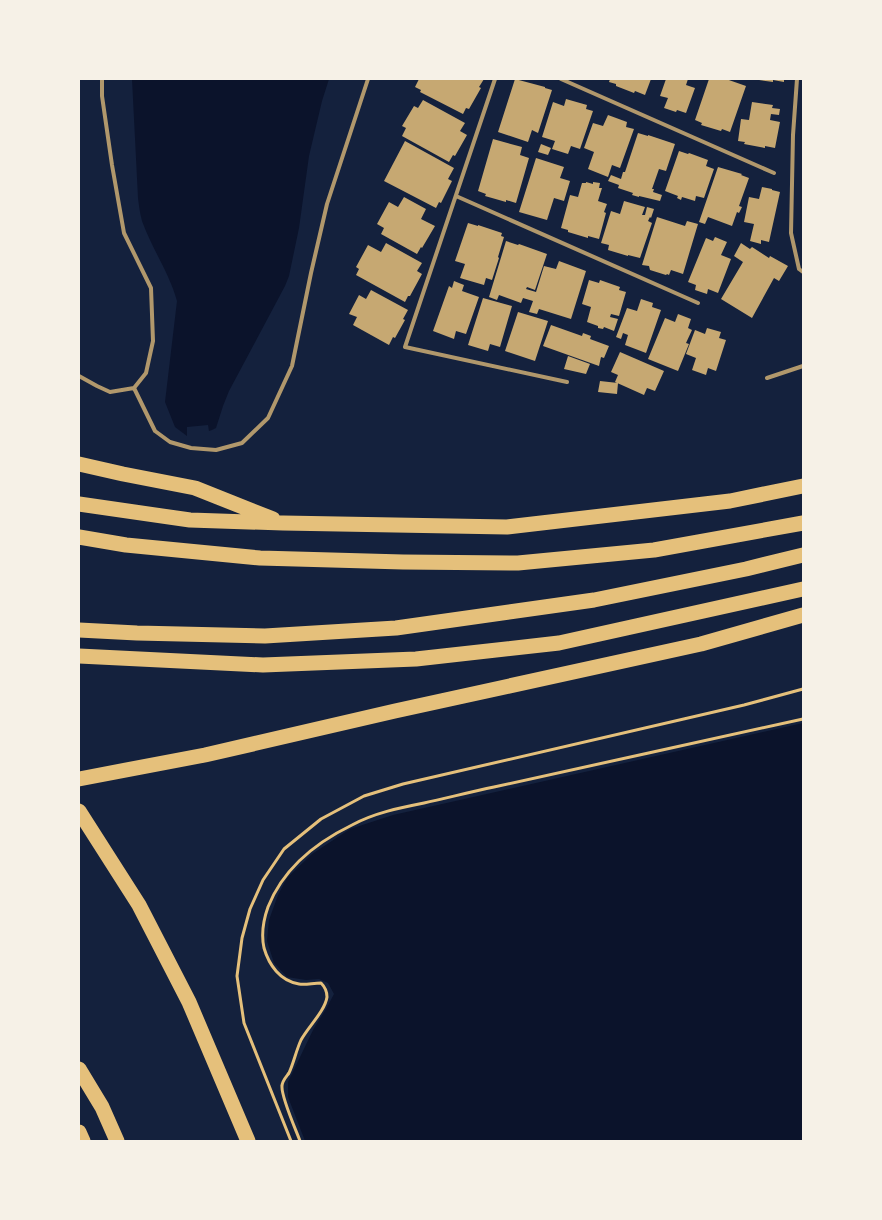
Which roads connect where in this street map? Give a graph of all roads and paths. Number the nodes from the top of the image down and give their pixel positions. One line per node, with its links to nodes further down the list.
1 (102, 79): 14 (lane)
2 (368, 79): 14 (lane)
3 (495, 79): 7 (lane)
4 (561, 79): 6 (lane)
5 (797, 79): 8 (lane)
6 (774, 173)
7 (456, 196): 9 (lane); 13 (lane)
8 (803, 272)
9 (698, 303)
10 (803, 366): 12 (lane)
11 (79, 376): 14 (lane)
12 (767, 378)
13 (568, 382)
14 (134, 388)
15 (79, 464): 20 (highway)
16 (803, 475): 18 (highway)
17 (803, 486): 18 (highway)
18 (730, 500): 20 (highway)
19 (79, 504): 20 (highway)
20 (283, 523)
21 (803, 523): 22 (highway)
22 (79, 537)
23 (803, 555): 26 (highway)
24 (803, 588): 27 (highway)
25 (803, 615): 30 (highway)
26 (79, 630)
27 (79, 656)
28 (803, 689): 37 (path)
29 (803, 719): 38 (path)
30 (79, 779)
31 (79, 811): 36 (highway)
32 (79, 1068): 35 (highway)
33 (79, 1132): 34 (highway)
34 (83, 1141)
35 (117, 1141)
36 (248, 1141)
37 (291, 1141)
38 (300, 1141)

